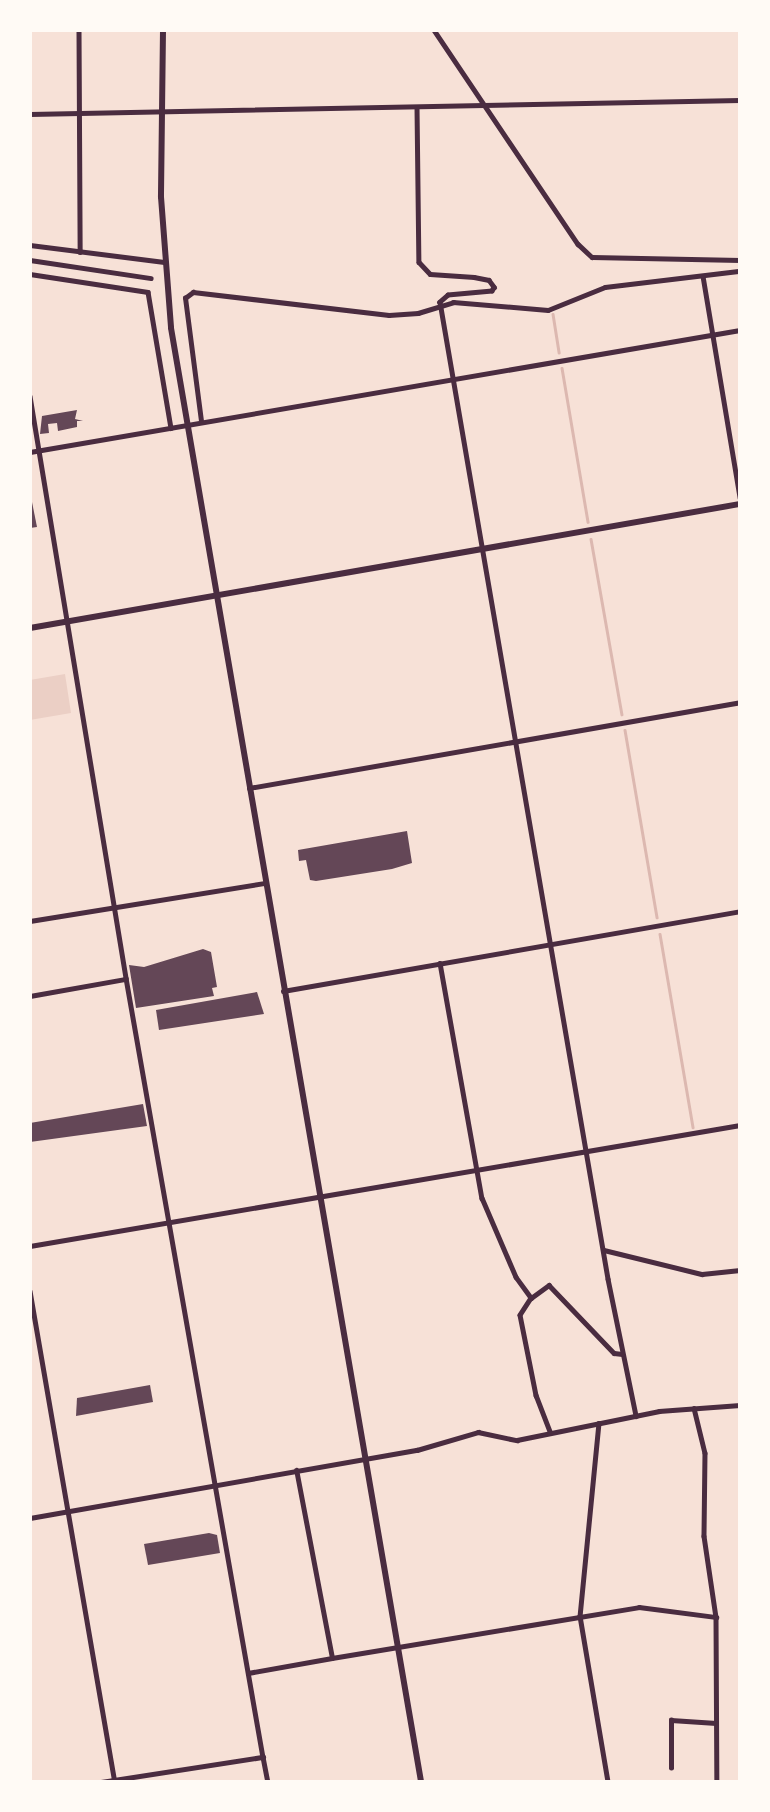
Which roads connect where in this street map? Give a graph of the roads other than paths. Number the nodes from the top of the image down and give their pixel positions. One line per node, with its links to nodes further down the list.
1 (79, 30): 8 (street)
2 (163, 30): 7 (street)
3 (434, 30): 5 (street)
4 (740, 100): 5 (street)
5 (484, 106): 6 (street); 13 (street)
6 (417, 107): 7 (street); 19 (street)
7 (162, 112): 8 (street); 14 (street)
8 (81, 113): 9 (street); 11 (street)
9 (30, 114)
10 (30, 245): 11 (street)
11 (80, 252): 14 (street)
12 (30, 260): 18 (street)
13 (740, 260)
14 (164, 262): 25 (street)
15 (740, 271): 17 (street)
16 (30, 274): 26 (street)
17 (703, 276): 19 (street); 21 (street)
18 (151, 278)
19 (440, 302): 22 (street); 24 (street)
20 (740, 330): 21 (street)
21 (713, 335): 22 (street); 29 (street)
22 (454, 378): 24 (street); 31 (street)
23 (30, 396): 27 (street)
24 (201, 421): 25 (street)
25 (186, 424): 26 (street); 32 (street)
26 (171, 428): 27 (street)
27 (39, 450): 28 (street); 33 (street)
28 (30, 452)
29 (740, 498)
30 (740, 504): 31 (street)
31 (482, 549): 32 (street); 36 (street)
32 (216, 596): 33 (street); 37 (street)
33 (69, 622): 34 (street); 39 (street)
34 (30, 628)
35 (740, 702): 36 (street)
36 (516, 740): 37 (street); 42 (street)
37 (249, 788): 38 (street)
38 (265, 883): 39 (street); 45 (street)
39 (115, 907): 41 (street); 44 (street)
40 (740, 911): 42 (street)
41 (30, 921)
42 (552, 944): 43 (street); 48 (street)
43 (440, 964): 45 (street); 49 (street)
44 (126, 978): 46 (street); 51 (street)
45 (283, 991): 50 (street)
46 (30, 996)
47 (740, 1126): 48 (street)
48 (587, 1153): 49 (street); 53 (street)
49 (477, 1170): 50 (street); 56 (street)
50 (319, 1197): 51 (street); 63 (street)
51 (168, 1222): 52 (street); 65 (street)
52 (30, 1246)
53 (604, 1250): 54 (street); 57 (street)
54 (740, 1270)
55 (30, 1291): 66 (street)
56 (531, 1298): 57 (street); 62 (street)
57 (622, 1354): 60 (street)
58 (740, 1405): 59 (street)
59 (694, 1408): 60 (street); 69 (street)
60 (636, 1416): 61 (street)
61 (599, 1423): 62 (street); 68 (street)
62 (550, 1431): 63 (street)
63 (365, 1458): 64 (street); 70 (street)
64 (296, 1470): 65 (street); 71 (street)
65 (213, 1485): 66 (street); 72 (street)
66 (68, 1511): 67 (street); 76 (street)
67 (30, 1518)
68 (580, 1616): 69 (street); 70 (street); 80 (street)
69 (716, 1617): 73 (street)
70 (398, 1649): 71 (street); 79 (street)
71 (332, 1658): 72 (street)
72 (248, 1673): 74 (street)
73 (716, 1723): 75 (street); 81 (street)
74 (263, 1758): 76 (street); 78 (street)
75 (671, 1768)
76 (115, 1781): 77 (street)
77 (101, 1782)
78 (268, 1782)
79 (422, 1782)
80 (608, 1782)
81 (717, 1782)

